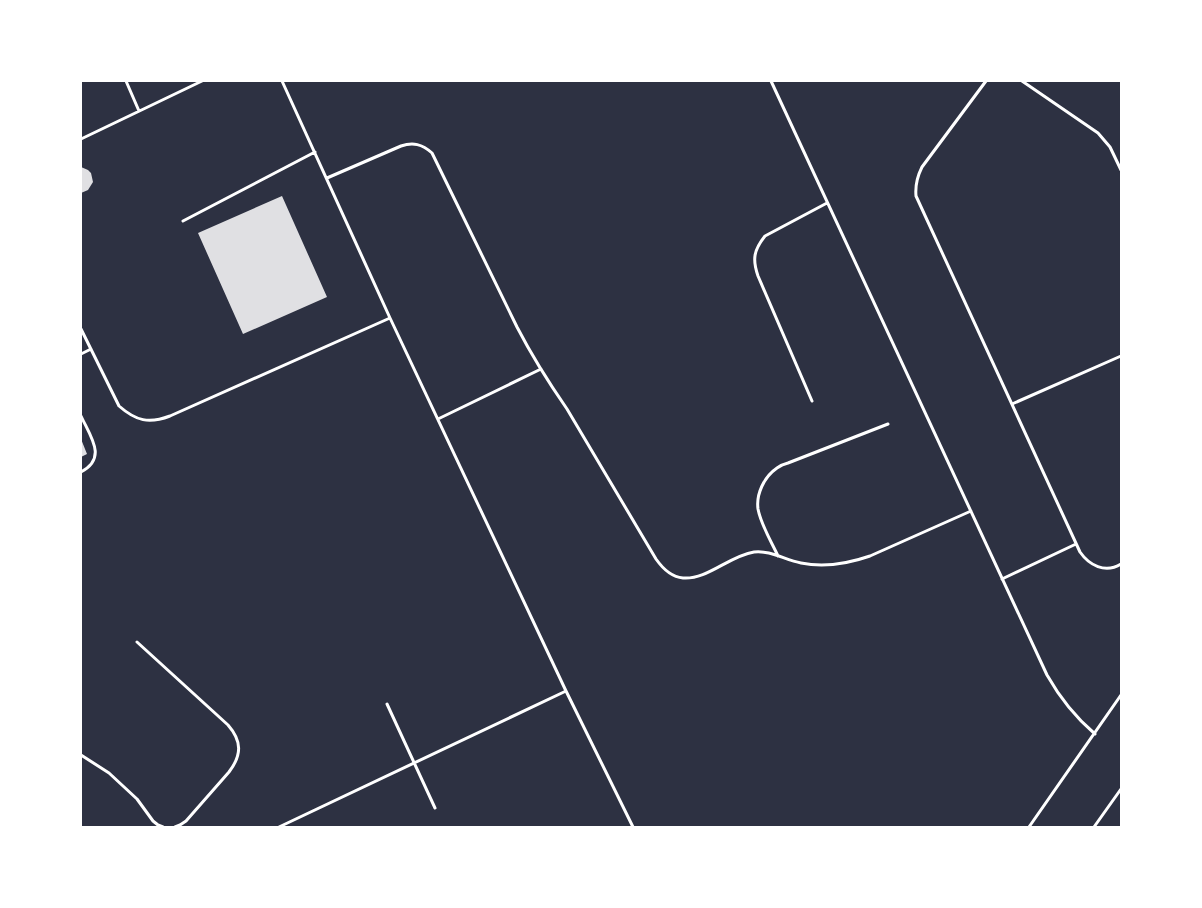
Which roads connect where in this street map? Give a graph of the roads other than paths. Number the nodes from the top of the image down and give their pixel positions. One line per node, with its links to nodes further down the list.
1 (126, 81): 7 (lane)
2 (202, 81): 7 (lane)
3 (282, 81): 9 (lane)
4 (771, 81): 12 (lane)
5 (986, 81): 21 (lane)
6 (1022, 81): 10 (lane)
7 (139, 111): 8 (lane)
8 (81, 139)
9 (315, 152): 11 (lane); 13 (lane)
10 (1121, 170)
11 (327, 178): 14 (lane); 19 (lane)
12 (828, 203): 20 (lane); 26 (lane)
13 (183, 221)
14 (390, 318): 16 (lane); 23 (lane)
15 (81, 329): 16 (lane)
16 (91, 349): 17 (lane)
17 (81, 354)
18 (1121, 356): 21 (lane)
19 (541, 370): 23 (lane); 28 (lane)
20 (812, 401)
21 (1012, 404): 27 (lane)
22 (81, 416): 25 (lane)
23 (438, 419): 32 (lane)
24 (888, 424): 28 (lane)
25 (81, 472)
26 (971, 511): 28 (lane); 30 (lane)
27 (1076, 544): 29 (lane); 30 (lane)
28 (778, 556)
29 (1121, 564)
30 (1002, 579): 35 (lane)
31 (137, 642): 41 (lane)
32 (566, 691): 37 (lane); 43 (lane)
33 (1121, 695): 35 (lane)
34 (387, 704): 37 (lane)
35 (1095, 734): 44 (lane)
36 (81, 755): 40 (lane)
37 (414, 763): 39 (lane); 42 (lane)
38 (1121, 789): 45 (lane)
39 (435, 808)
40 (163, 827)
41 (175, 827)
42 (279, 827)
43 (633, 827)
44 (1029, 827)
45 (1094, 827)

